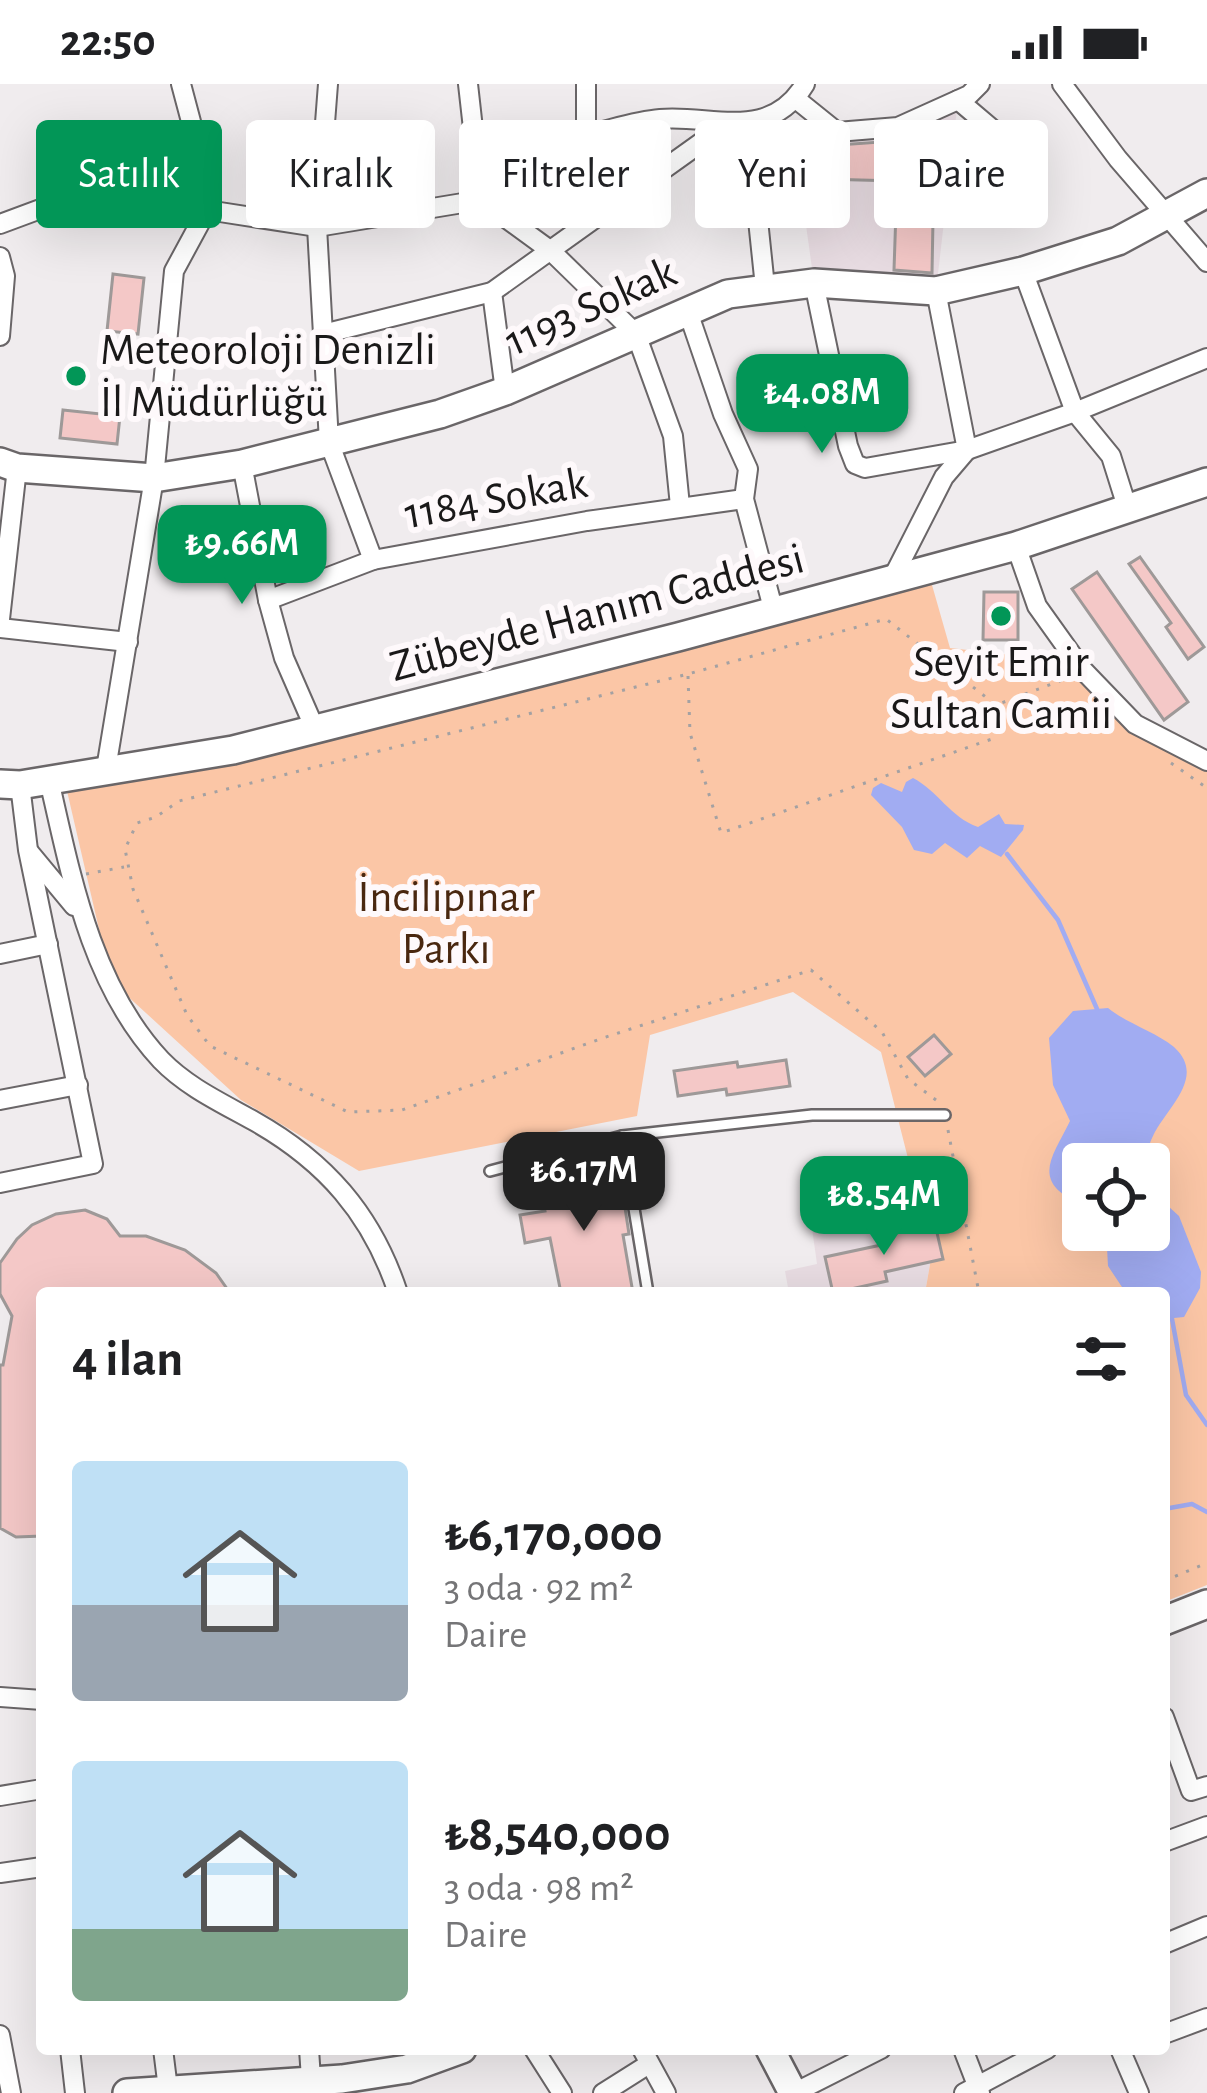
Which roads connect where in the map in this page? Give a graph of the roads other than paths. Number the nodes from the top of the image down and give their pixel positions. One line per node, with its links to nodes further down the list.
1 (181, 84): 9 (street)
2 (328, 84): 10 (street)
3 (469, 84): 11 (street)
4 (586, 84): 14 (street)
5 (980, 84): 8 (street)
6 (1062, 84): 18 (street)
7 (800, 92): 8 (street); 12 (street)
8 (958, 100): 13 (street)
9 (191, 120)
10 (325, 120)
11 (473, 120)
12 (754, 120)
13 (982, 120)
14 (695, 121)
15 (695, 147): 24 (street)
16 (1207, 193): 18 (main road, 1193 Sokak)
17 (36, 211): 19 (street)
18 (1169, 215): 26 (street); 27 (main road, 1193 Sokak)
19 (0, 224)
20 (197, 228): 43 (street)
21 (317, 228): 33 (street)
22 (519, 228): 24 (street)
23 (759, 228): 29 (street)
24 (551, 251): 31 (street); 34 (street)
25 (0, 257): 35 (street)
26 (1207, 262)
27 (1023, 271): 30 (main road, 1193 Sokak); 38 (street)
28 (814, 283): 29 (main road, 1193 Sokak); 30 (main road, 1193 Sokak); 40 (street)
29 (765, 287): 32 (main road, 1193 Sokak)
30 (936, 291): 40 (street)
31 (492, 292): 33 (street); 37 (street)
32 (687, 309): 34 (main road, 1193 Sokak); 45 (street)
33 (323, 334): 39 (street)
34 (636, 334): 37 (main road, 1193 Sokak); 46 (street)
35 (0, 336)
36 (1207, 358): 38 (street)
37 (505, 391): 39 (main road, 1193 Sokak)
38 (1075, 412): 40 (street); 47 (street)
39 (328, 442): 41 (main road, 1193 Sokak); 49 (street)
40 (967, 451): 50 (street)
41 (242, 464): 43 (main road, 1193 Sokak); 51 (street)
42 (9, 465): 43 (main road, 1193 Sokak); 53 (street)
43 (154, 478): 55 (street)
44 (1207, 482): 47 (main road, Zübeyde Hanım Caddesi)
45 (744, 499): 46 (street, 1184 Sokak); 52 (street)
46 (680, 506): 49 (street, 1184 Sokak)
47 (1127, 507): 48 (main road, Zübeyde Hanım Caddesi)
48 (1016, 546): 50 (main road, Zübeyde Hanım Caddesi); 57 (street)
49 (373, 560): 51 (street, 1184 Sokak)
50 (893, 577): 52 (main road, Zübeyde Hanım Caddesi)
51 (268, 600): 56 (street)
52 (774, 613): 56 (main road, Zübeyde Hanım Caddesi)
53 (0, 619)
54 (0, 628): 55 (street)
55 (128, 641): 58 (street)
56 (315, 729): 58 (main road, Zübeyde Hanım Caddesi)
57 (1207, 761)
58 (106, 769): 59 (main road, Zübeyde Hanım Caddesi)
59 (49, 780): 60 (main road, Zübeyde Hanım Caddesi); 62 (street)
60 (7, 787): 61 (street)
61 (28, 850): 62 (street); 63 (street)
62 (83, 920): 71 (street)
63 (48, 944): 64 (street); 65 (street)
64 (0, 954)
65 (78, 1085): 66 (street); 70 (street)
66 (0, 1100)
67 (945, 1115): 68 (lane)
68 (622, 1136): 69 (lane); 72 (lane)
69 (490, 1171)
70 (0, 1183)
71 (396, 1287)
72 (647, 1287)
73 (1205, 1611): 74 (main road)
74 (1170, 1620)
75 (0, 1697): 76 (street)
76 (36, 1700)
77 (1170, 1733): 78 (street)
78 (1207, 1786)
79 (36, 1791): 80 (street)
80 (0, 1796)
81 (1207, 1826): 82 (street)
82 (1170, 1840)
83 (36, 1868): 84 (street)
84 (0, 1873)
85 (1207, 1926): 86 (street)
86 (1170, 1941)
87 (1207, 2018): 88 (street)
88 (1170, 2032)
89 (0, 2035): 107 (street)
90 (71, 2055): 108 (street)
91 (164, 2055): 103 (street)
92 (309, 2055): 101 (street)
93 (443, 2055): 102 (main road)
94 (538, 2055): 110 (street)
95 (772, 2055): 105 (main road)
96 (867, 2055): 105 (street)
97 (965, 2055): 106 (street)
98 (1036, 2055): 106 (street)
99 (1123, 2055): 113 (street)
100 (646, 2056): 111 (street); 112 (street)
101 (311, 2079): 102 (main road); 104 (main road)
102 (343, 2086)
103 (167, 2089): 104 (main road); 109 (main road)
104 (206, 2090)
105 (786, 2090)
106 (973, 2091)
107 (11, 2093)
108 (75, 2093)
109 (127, 2093)
110 (562, 2093)
111 (603, 2093)
112 (666, 2093)
113 (1139, 2093)

